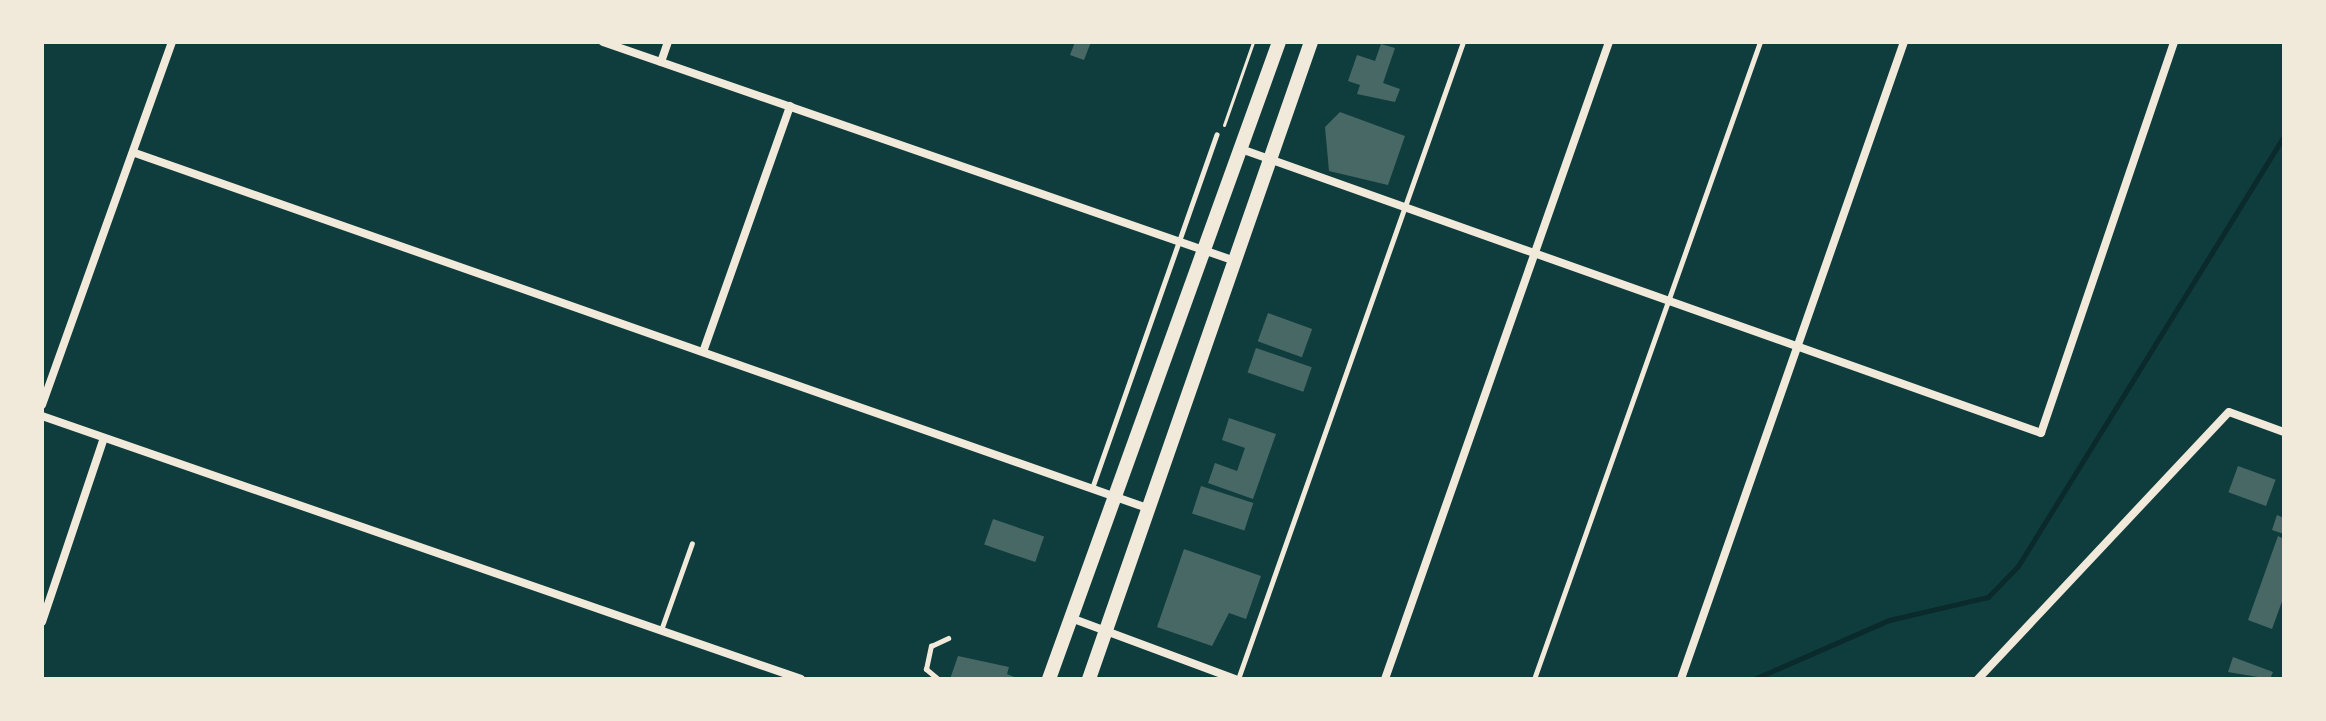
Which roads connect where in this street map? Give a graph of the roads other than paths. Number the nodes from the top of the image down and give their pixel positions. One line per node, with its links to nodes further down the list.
1 (172, 42): 15 (street)
2 (603, 42): 11 (street)
3 (668, 42): 11 (street)
4 (1279, 42): 14 (main road)
5 (1311, 42): 16 (main road)
6 (1463, 42): 17 (lane)
7 (1609, 42): 20 (street)
8 (1760, 42): 22 (lane)
9 (1904, 42): 23 (street)
10 (2174, 42): 23 (street)
11 (661, 62): 12 (street)
12 (790, 106): 18 (street); 24 (street)
13 (1217, 134): 18 (lane)
14 (1241, 149): 16 (street); 19 (main road)
15 (135, 153): 24 (street); 25 (street)
16 (1269, 159): 17 (street); 21 (main road)
17 (1405, 207): 20 (street); 45 (lane)
18 (1179, 243): 19 (street); 29 (lane)
19 (1206, 251): 21 (street); 30 (main road)
20 (1534, 252): 22 (street); 46 (street)
21 (1235, 261): 31 (main road)
22 (1669, 301): 23 (street); 47 (lane)
23 (1795, 346): 48 (street)
24 (703, 352): 29 (street)
25 (42, 405)
26 (42, 416): 28 (street)
27 (2284, 432): 39 (street)
28 (104, 438): 34 (street); 35 (street)
29 (1092, 488): 30 (street)
30 (1115, 497): 31 (street); 33 (main road)
31 (1147, 508): 36 (main road)
32 (692, 543): 35 (lane)
33 (1071, 618): 36 (street); 42 (main road)
34 (42, 622)
35 (661, 630): 40 (street)
36 (1106, 631): 38 (street); 43 (main road)
37 (948, 638): 41 (lane)
38 (1210, 669): 44 (lane); 45 (street)
39 (1979, 677)
40 (801, 679)
41 (938, 679)
42 (1049, 679)
43 (1089, 679)
44 (1206, 679)
45 (1237, 679)
46 (1385, 679)
47 (1534, 679)
48 (1681, 679)

